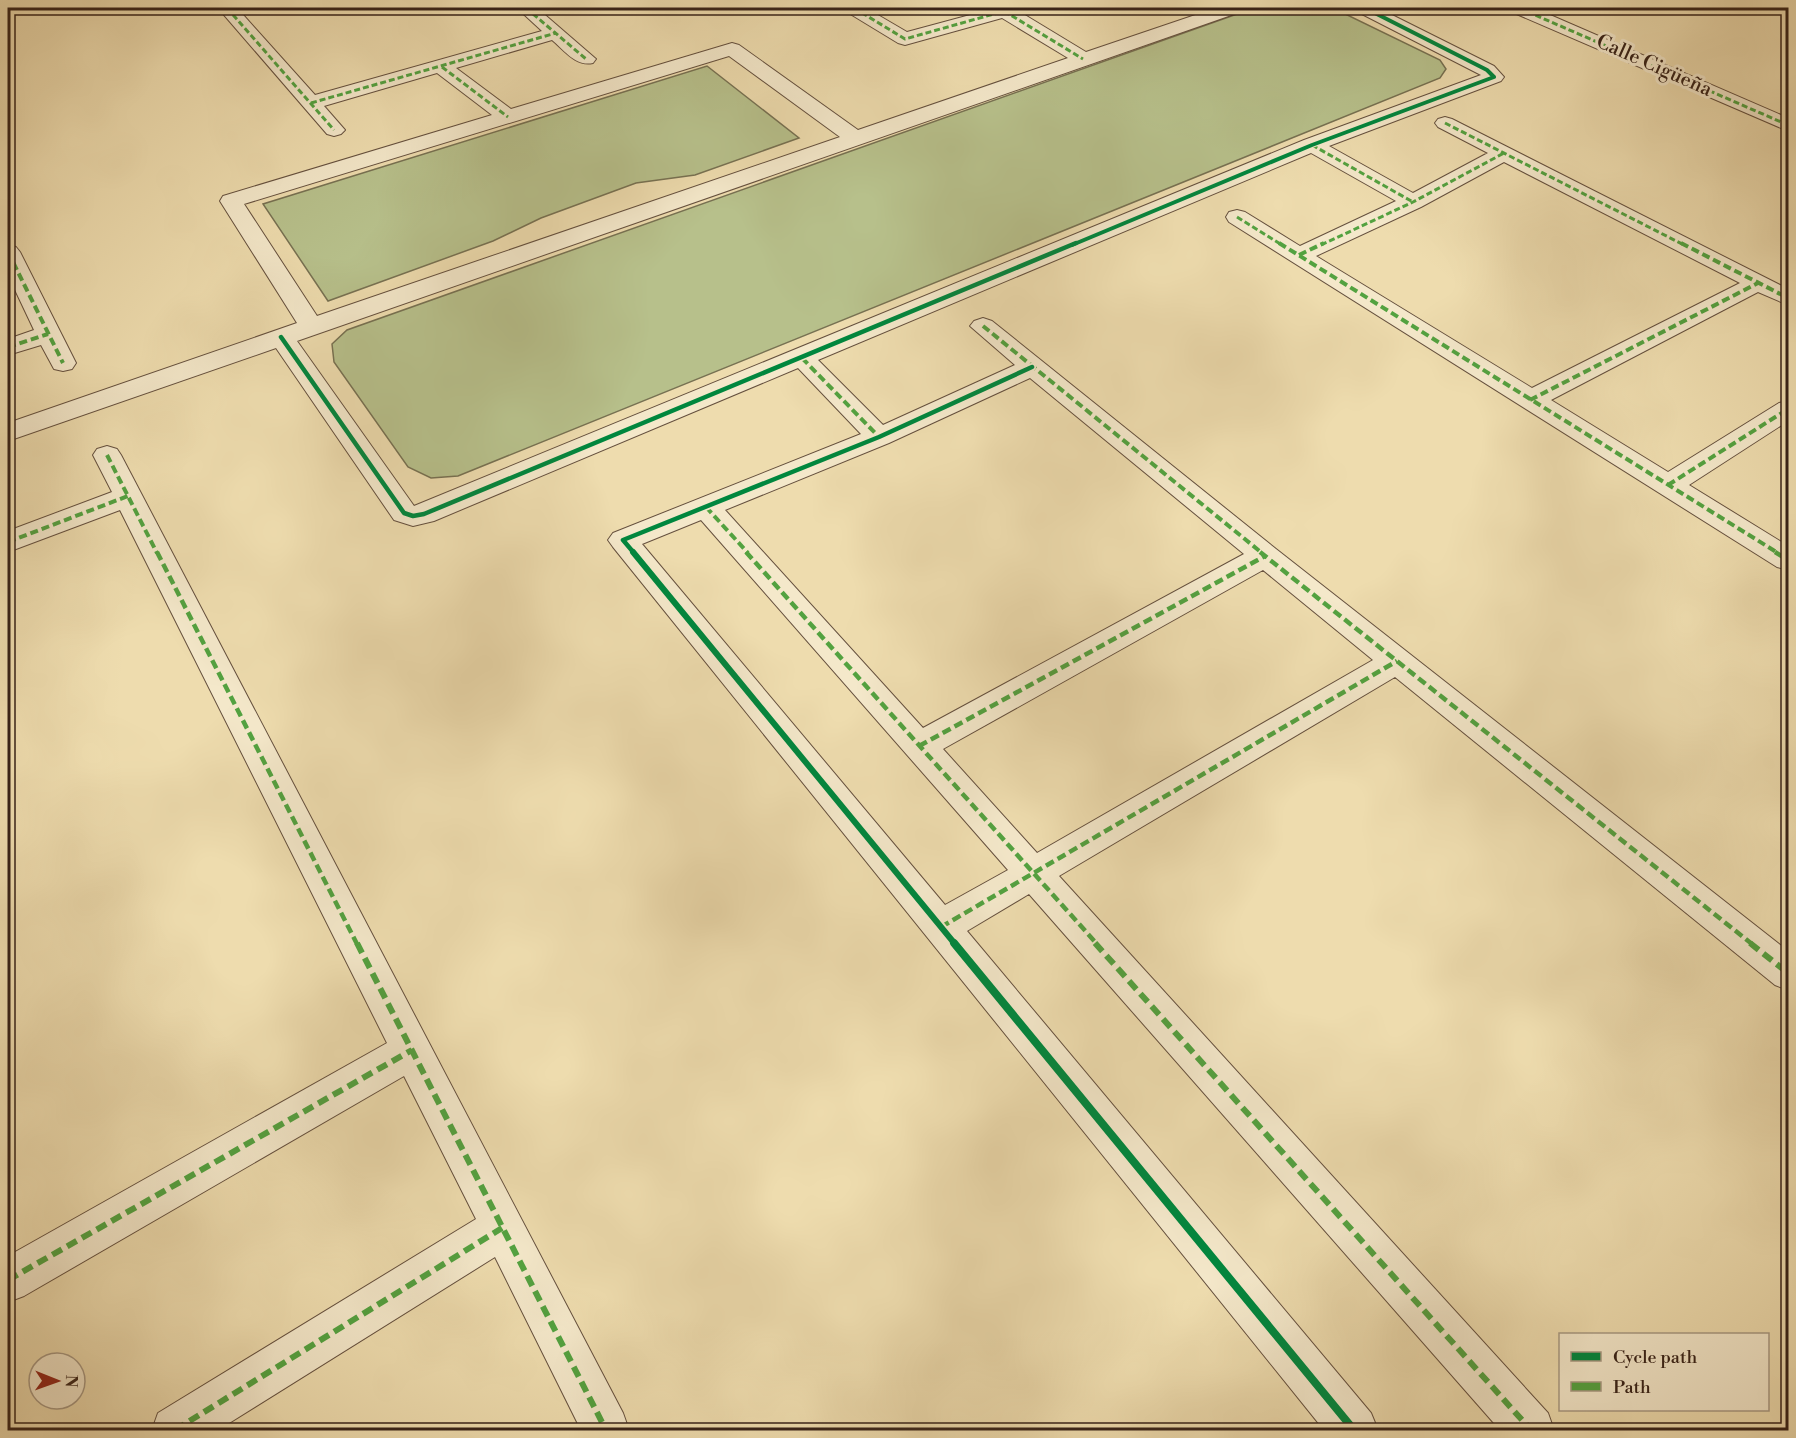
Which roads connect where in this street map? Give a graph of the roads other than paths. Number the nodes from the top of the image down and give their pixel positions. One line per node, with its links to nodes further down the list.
1 (227, 8): 12 (street)
2 (526, 8): 8 (street)
3 (854, 8): 7 (street)
4 (1233, 8): 10 (street)
5 (1365, 8): 18 (street)
6 (1520, 8): 15 (street, Calle Cigüeña)
7 (1010, 9): 10 (street)
8 (556, 33): 9 (street); 11 (street)
9 (586, 59)
10 (1083, 59): 17 (street)
11 (442, 67): 12 (street); 13 (street)
12 (311, 104): 16 (street)
13 (508, 117): 17 (street); 26 (street)
14 (1445, 123): 19 (street)
15 (1788, 125)
16 (334, 130)
17 (855, 138): 26 (street)
18 (1312, 145): 20 (street); 31 (street)
19 (1504, 153): 20 (street); 24 (street)
20 (1413, 201): 23 (street)
21 (1238, 217): 23 (street)
22 (8, 252): 28 (street)
23 (1299, 255): 34 (street)
24 (1758, 283): 25 (street); 34 (street)
25 (1788, 298)
26 (311, 326): 29 (street)
27 (982, 326): 33 (street)
28 (48, 334): 30 (street); 32 (street)
29 (281, 337): 31 (street); 36 (street)
30 (8, 347)
31 (802, 358): 37 (street)
32 (63, 363)
33 (1032, 367): 37 (street); 43 (street)
34 (1530, 400): 39 (street)
35 (1788, 409): 39 (street)
36 (8, 432)
37 (879, 437): 41 (street)
38 (107, 455): 40 (street)
39 (1668, 485): 44 (street)
40 (128, 496): 42 (street); 50 (street)
41 (706, 507): 46 (street); 48 (street)
42 (8, 542)
43 (1265, 556): 45 (street); 46 (street)
44 (1788, 560)
45 (1397, 661): 47 (street); 49 (street)
46 (919, 746): 47 (street)
47 (1033, 873): 48 (street); 56 (street)
48 (941, 927): 55 (street)
49 (1788, 974)
50 (412, 1050): 51 (street); 52 (street)
51 (502, 1228): 53 (street); 54 (street)
52 (8, 1280)
53 (175, 1431)
54 (606, 1431)
55 (1354, 1431)
56 (1531, 1431)

